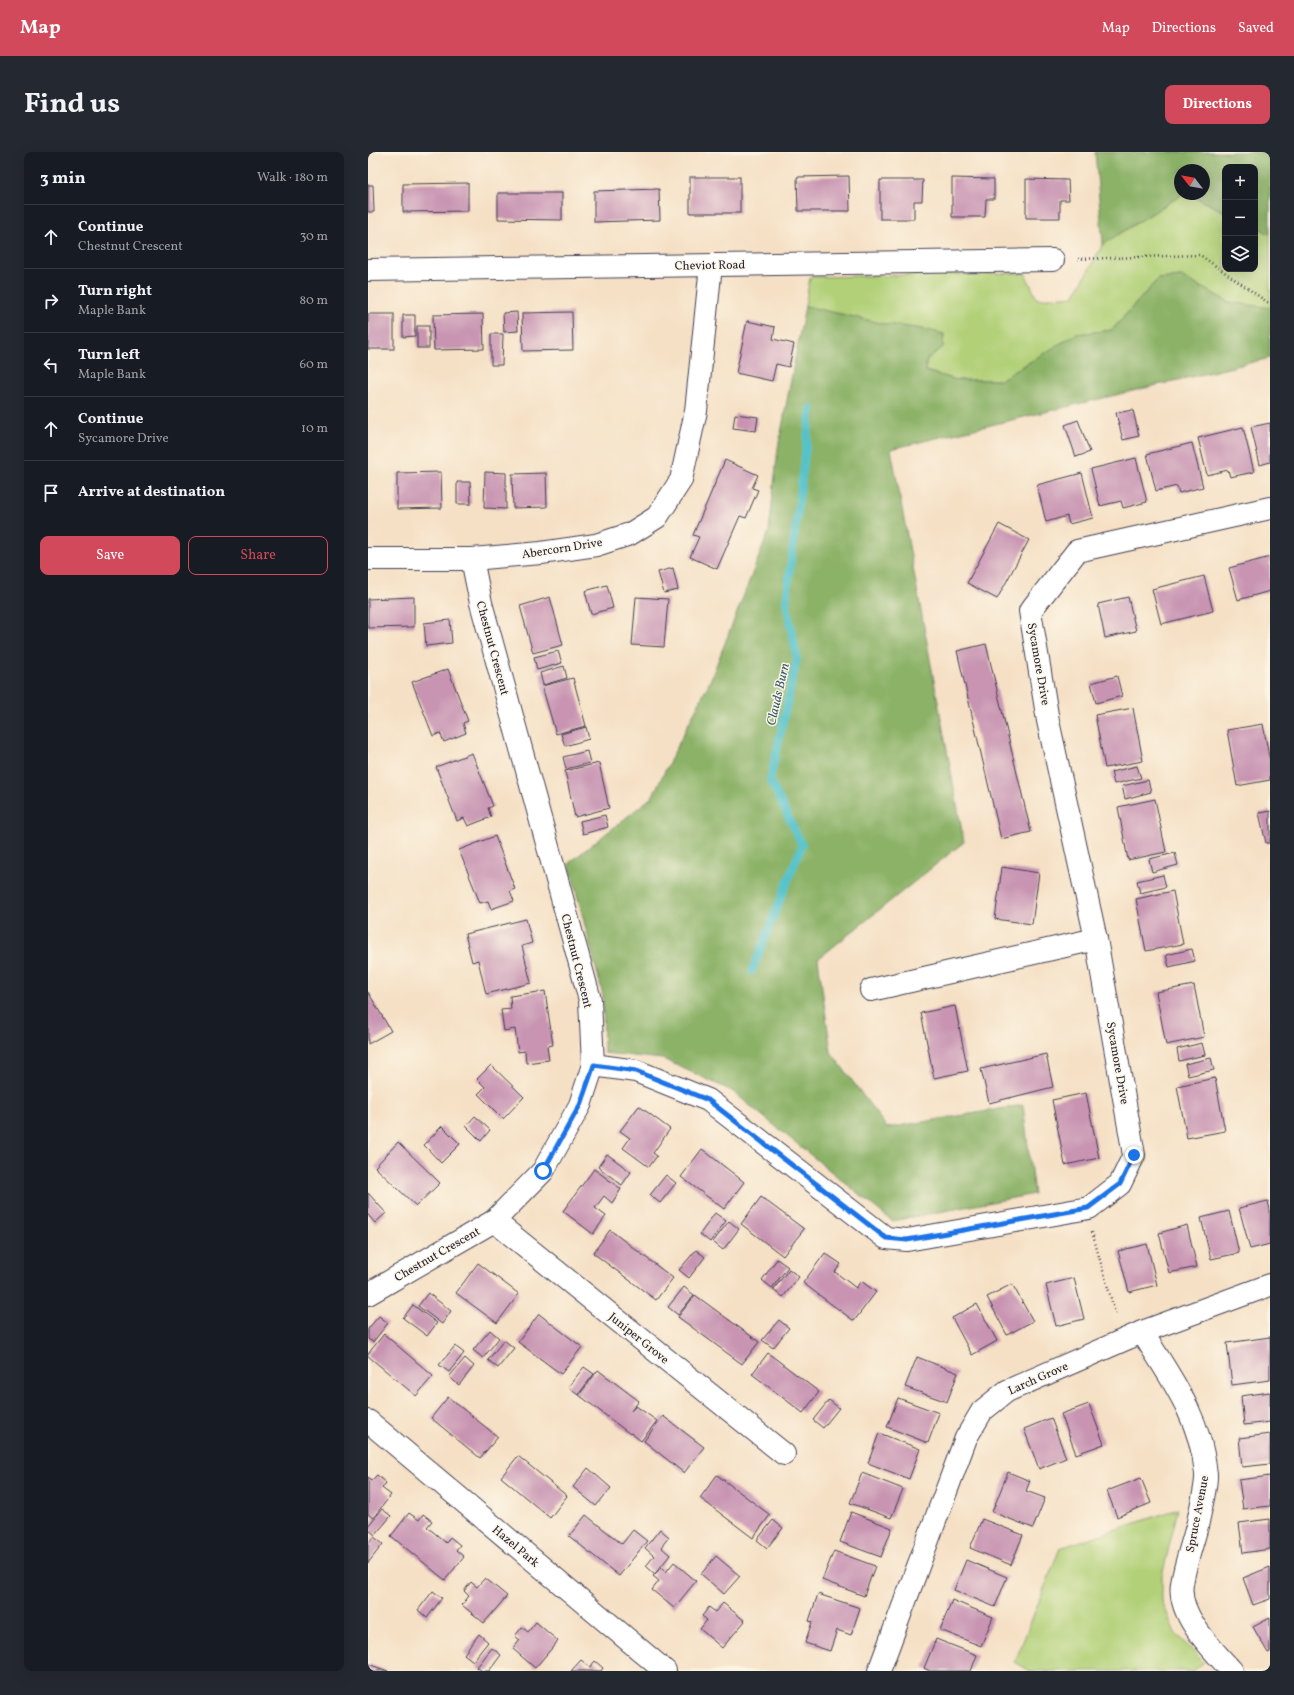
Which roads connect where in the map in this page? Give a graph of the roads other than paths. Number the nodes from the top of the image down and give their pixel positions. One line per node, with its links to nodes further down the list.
1 (1053, 260): 2 (street, Cheviot Road)
2 (712, 265): 3 (street, Cheviot Road); 6 (street, Abercorn Drive)
3 (368, 270)
4 (1270, 508): 7 (street, Sycamore Drive)
5 (368, 559): 6 (street, Abercorn Drive)
6 (472, 559): 9 (street, Chestnut Crescent)
7 (1096, 939): 8 (street); 9 (street, Sycamore Drive)
8 (871, 990)
9 (594, 1065): 10 (street, Chestnut Crescent)
10 (494, 1221): 12 (street, Chestnut Crescent); 15 (street, Juniper Grove)
11 (1270, 1286): 13 (street, Larch Grove)
12 (368, 1294)
13 (1133, 1336): 17 (street, Larch Grove); 18 (street, Spruce Avenue)
14 (368, 1421): 16 (street, Hazel Park)
15 (784, 1454)
16 (665, 1671)
17 (879, 1671)
18 (1232, 1671)

